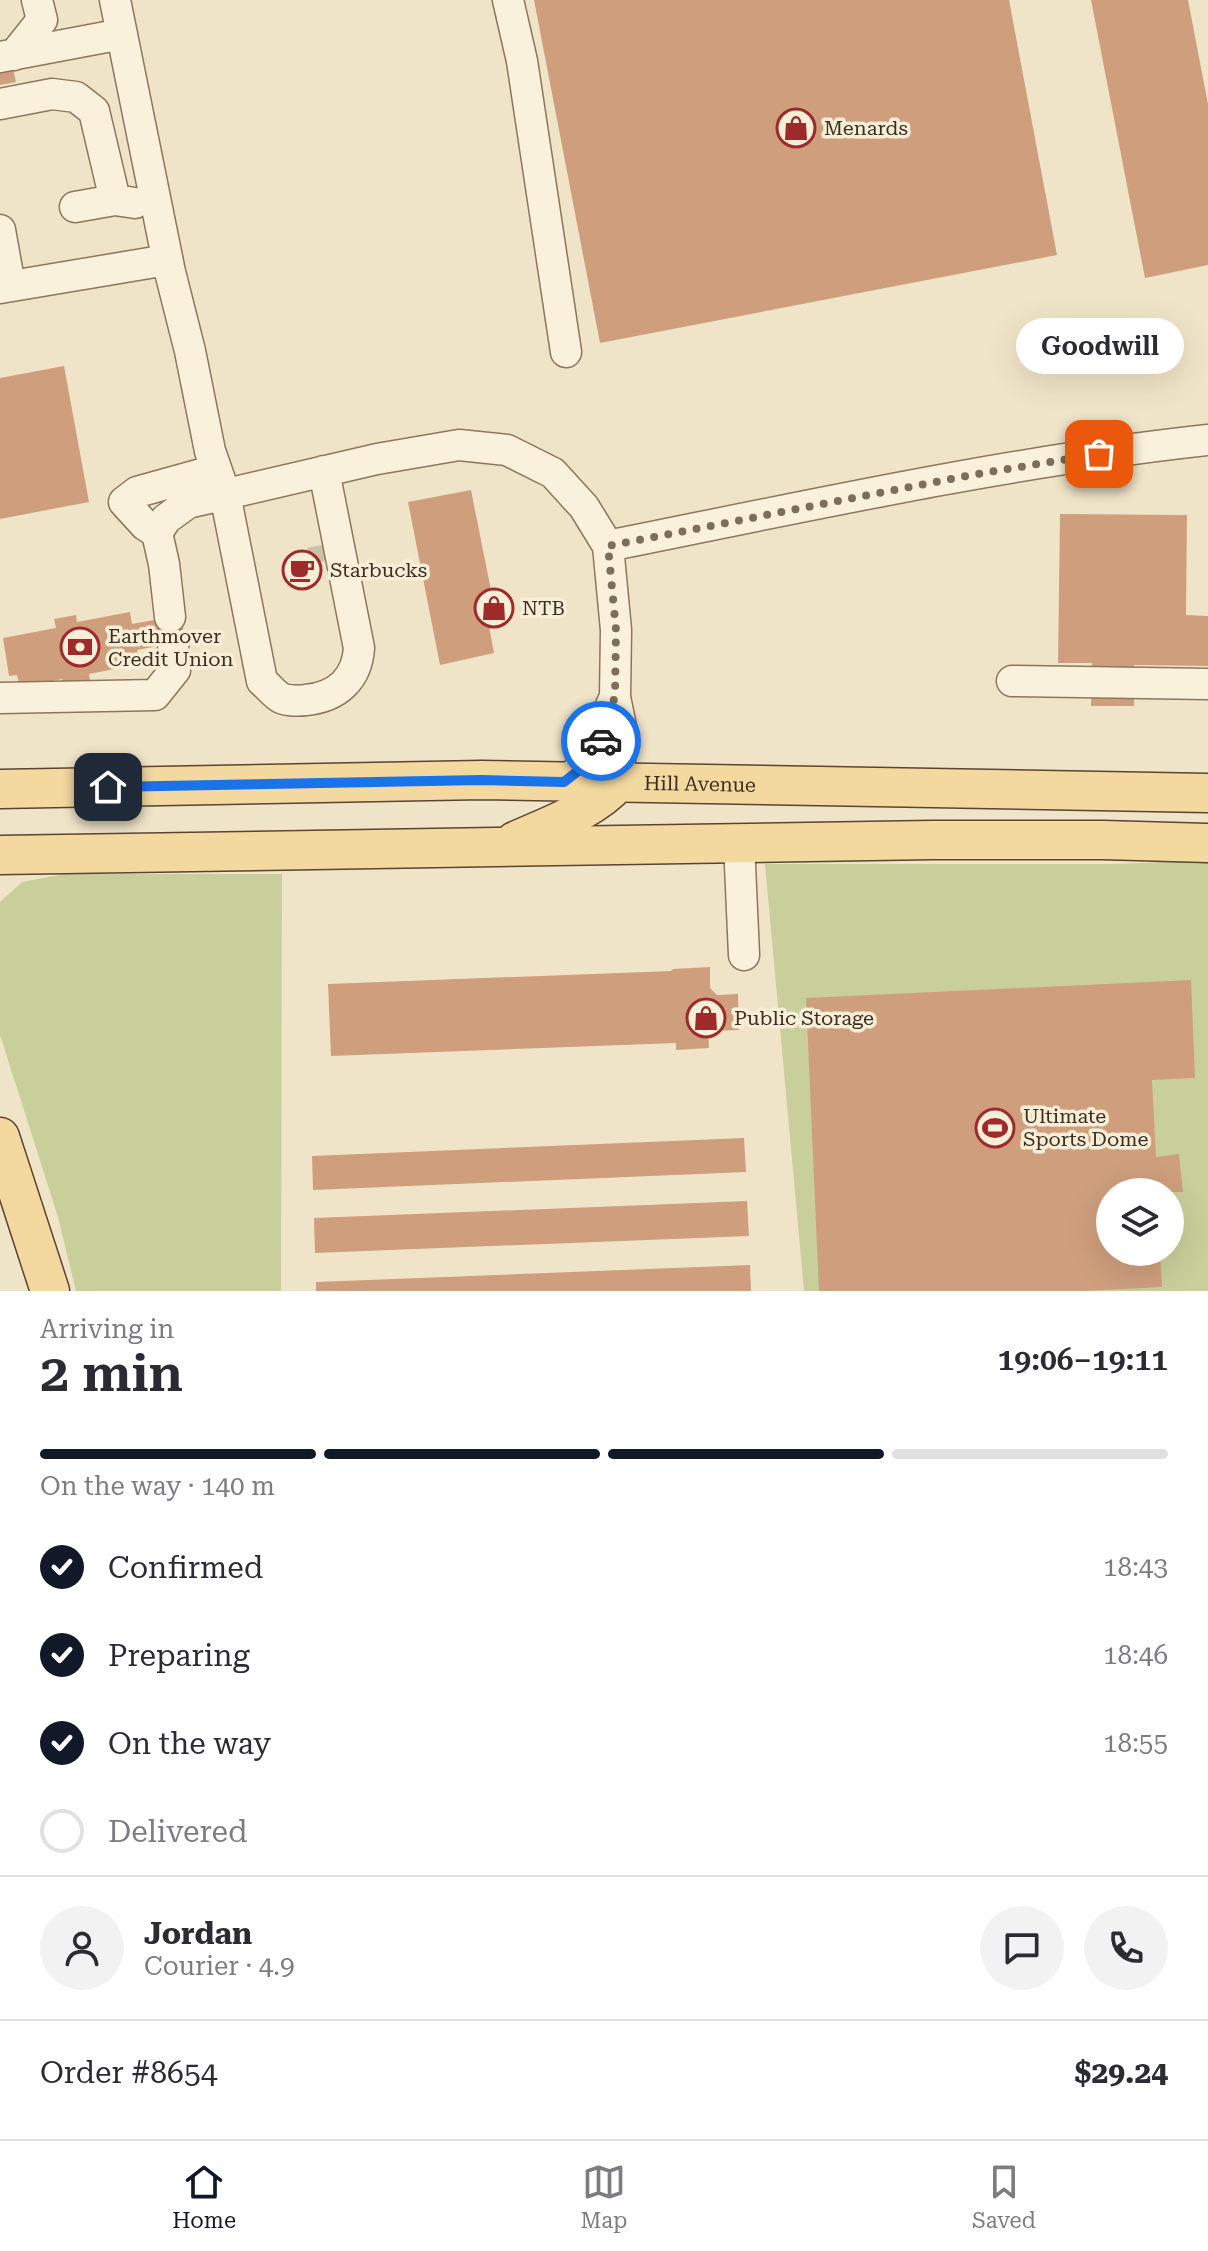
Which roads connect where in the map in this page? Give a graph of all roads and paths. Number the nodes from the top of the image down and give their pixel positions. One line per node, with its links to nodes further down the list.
1 (37, 0): 5 (lane)
2 (115, 0): 4 (lane)
3 (508, 0): 13 (lane)
4 (122, 34): 5 (lane); 9 (lane)
5 (7, 56)
6 (0, 104): 7 (lane)
7 (115, 200): 8 (lane); 9 (lane)
8 (75, 207)
9 (156, 207): 11 (lane)
10 (0, 230): 12 (lane)
11 (167, 260): 12 (lane); 16 (lane)
12 (5, 287)
13 (566, 352)
14 (1208, 440): 18 (lane)
15 (316, 472): 16 (lane); 18 (lane); 19 (lane); 19 (lane)
16 (220, 482): 17 (lane); 17 (lane); 19 (lane)
17 (157, 533): 23 (lane)
18 (608, 546): 22 (lane)
19 (254, 643)
20 (1012, 681): 21 (lane)
21 (1208, 684)
22 (615, 697): 24 (lane); 25 (lane)
23 (0, 698)
24 (564, 782): 25 (main road, Hill Avenue); 26 (main road, Hill Avenue)
25 (617, 783): 27 (main road, Hill Avenue); 30 (main road)
26 (0, 789)
27 (1208, 793)
28 (739, 843): 29 (main road); 30 (main road); 32 (lane)
29 (1208, 843)
30 (501, 847): 31 (main road)
31 (0, 855)
32 (744, 955)
33 (0, 1137): 34 (main road)
34 (50, 1291)

